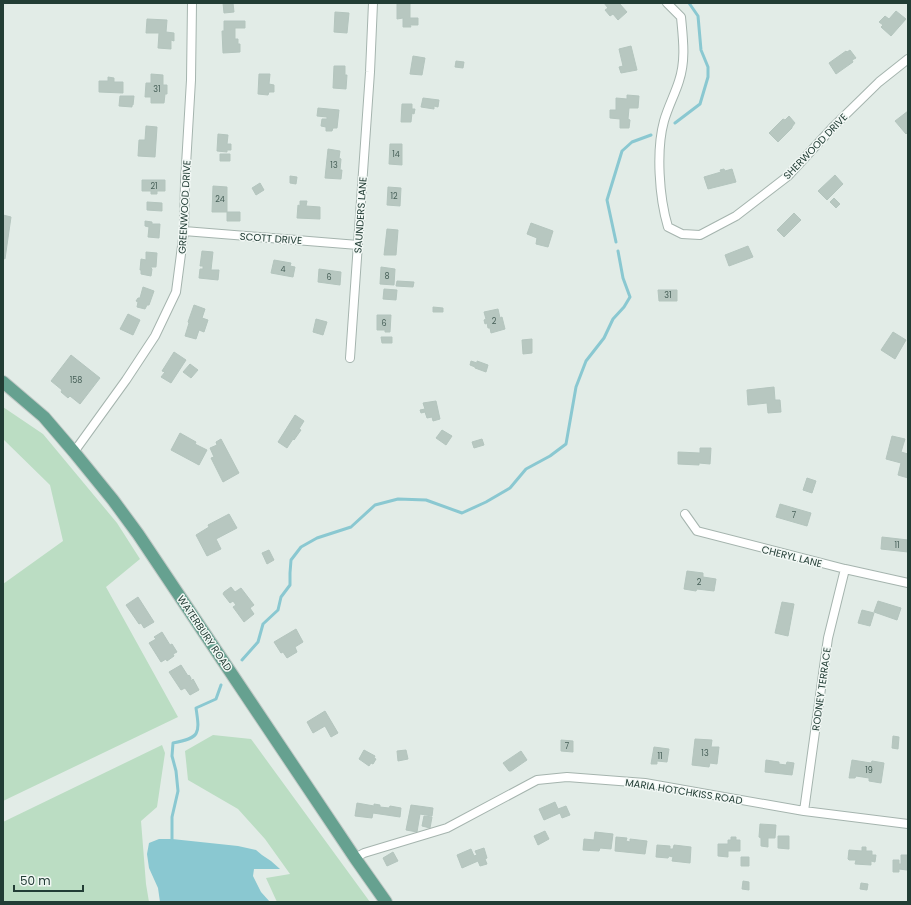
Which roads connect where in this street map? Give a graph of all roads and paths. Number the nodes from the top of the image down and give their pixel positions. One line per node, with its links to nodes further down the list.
1 (192, 3): 5 (street, GREENWOOD DRIVE)
2 (372, 3): 6 (street, SAUNDERS LANE)
3 (667, 3): 4 (street, SHERWOOD DRIVE)
4 (908, 59)
5 (184, 231): 6 (street, SCOTT DRIVE); 9 (street, GREENWOOD DRIVE)
6 (358, 245): 7 (street, SAUNDERS LANE)
7 (350, 358)
8 (3, 382): 9 (main road, WATERBURY ROAD)
9 (74, 452): 15 (main road, WATERBURY ROAD)
10 (685, 514): 11 (street, CHERYL LANE)
11 (845, 569): 12 (street, CHERYL LANE); 13 (street, RODNEY TERRACE)
12 (908, 583)
13 (804, 811): 14 (street, MARIA HOTCHKISS ROAD); 15 (street, MARIA HOTCHKISS ROAD)
14 (908, 824)
15 (355, 858): 16 (main road, WATERBURY ROAD)
16 (386, 902)

